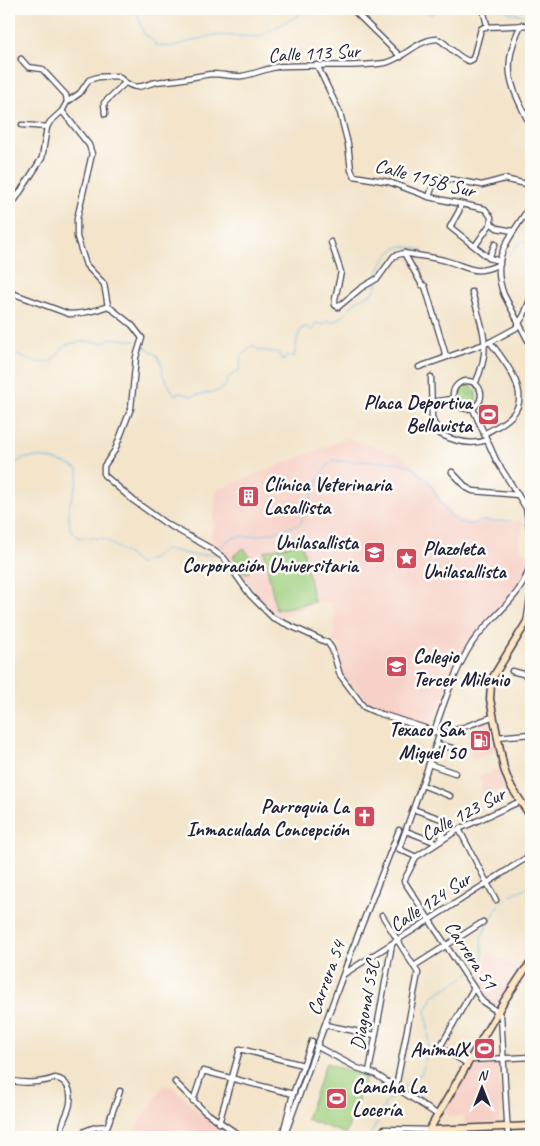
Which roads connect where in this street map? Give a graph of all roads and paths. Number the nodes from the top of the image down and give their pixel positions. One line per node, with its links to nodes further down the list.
1 (352, 9): 6 (street)
2 (483, 9): 4 (street)
3 (531, 25): 5 (street)
4 (487, 26): 5 (street); 6 (street, Calle 113 Sur)
5 (521, 26): 15 (street)
6 (401, 57): 8 (street, Calle 113 Sur)
7 (21, 59): 10 (street)
8 (317, 65): 9 (street, Calle 113 Sur); 17 (street, Calle 115B Sur)
9 (125, 83): 10 (street, Calle 113 Sur); 12 (street)
10 (67, 102): 11 (street, Calle 113 Sur)
11 (62, 111): 14 (street, Calle 113 Sur); 32 (street)
12 (105, 114)
13 (22, 125): 14 (street)
14 (47, 127): 18 (street)
15 (531, 127)
16 (531, 185): 17 (street)
17 (430, 197): 19 (street, Calle 115B Sur)
18 (9, 203)
19 (461, 204): 21 (street, Calle 115B Sur); 25 (street)
20 (531, 204): 22 (street)
21 (491, 223): 22 (street, Calle 115B Sur); 25 (street)
22 (513, 231): 28 (street)
23 (331, 242): 26 (street)
24 (495, 244): 27 (street)
25 (475, 246): 27 (street)
26 (404, 253): 28 (street); 36 (street)
27 (490, 258): 28 (street)
28 (500, 262): 33 (street)
29 (9, 292): 32 (street)
30 (472, 292): 34 (street)
31 (531, 297): 33 (street)
32 (108, 306): 55 (street)
33 (519, 324): 34 (street); 35 (street)
34 (488, 342): 36 (street); 39 (street); 43 (street)
35 (531, 346)
36 (446, 356): 37 (street)
37 (419, 367)
38 (431, 377): 41 (street)
39 (475, 384): 40 (street); 42 (street)
40 (452, 399): 41 (street); 42 (street)
41 (431, 402): 44 (street)
42 (473, 409): 43 (street)
43 (484, 434): 44 (street)
44 (487, 440): 46 (street)
45 (452, 472): 46 (street)
46 (518, 495): 47 (street)
47 (531, 538)
48 (531, 559): 55 (street)
49 (531, 592): 51 (street)
50 (531, 615): 51 (street)
51 (526, 624): 54 (street)
52 (512, 671): 53 (street)
53 (531, 676)
54 (492, 717): 56 (street); 58 (street)
55 (434, 732): 56 (street)
56 (440, 733): 59 (street)
57 (531, 734): 58 (street)
58 (496, 737): 65 (street)
59 (437, 744): 60 (street); 61 (street)
60 (452, 748)
61 (429, 764): 62 (street); 63 (street)
62 (454, 773)
63 (422, 785): 64 (street); 66 (street)
64 (450, 796)
65 (521, 801): 67 (street); 68 (street, Calle 123 Sur)
66 (413, 809): 69 (street); 71 (street)
67 (531, 817)
68 (459, 829): 71 (street, Calle 123 Sur); 75 (street)
69 (406, 831): 70 (street); 71 (street)
70 (402, 840): 73 (street); 85 (street, Carrera 54)
71 (438, 842): 73 (street, Calle 123 Sur)
72 (531, 855): 75 (street, Calle 124 Sur)
73 (416, 857): 74 (street, Calle 123 Sur)
74 (404, 881): 78 (street, Carrera 51)
75 (487, 883): 76 (street); 78 (street, Calle 124 Sur)
76 (496, 900)
77 (382, 915): 80 (street)
78 (428, 920): 80 (street, Calle 124 Sur); 82 (street, Carrera 51)
79 (483, 922): 82 (street)
80 (398, 940): 81 (street, Calle 124 Sur); 84 (street)
81 (392, 944): 85 (street, Calle 124 Sur); 89 (street, Diagonal 53C)
82 (446, 945): 84 (street); 86 (street, Carrera 51)
83 (531, 965): 87 (street)
84 (414, 966): 100 (street)
85 (344, 974): 88 (street, Carrera 54)
86 (474, 988): 87 (street, Carrera 51); 94 (street)
87 (498, 1012): 93 (street, Carrera 51); 94 (street)
88 (325, 1025): 89 (street); 91 (street, Carrera 54)
89 (375, 1035): 96 (street, Diagonal 53C)
90 (312, 1042): 95 (street, Carrera 54)
91 (316, 1046): 96 (street); 116 (street, Carrera 54)
92 (531, 1057): 93 (street)
93 (503, 1058): 94 (street); 108 (street, Carrera 51)
94 (469, 1062): 104 (street)
95 (303, 1065): 97 (street); 102 (street, Carrera 54)
96 (369, 1072): 100 (street)
97 (232, 1078): 102 (street); 103 (street); 105 (street)
98 (9, 1080): 112 (street)
99 (175, 1082): 103 (street)
100 (397, 1088): 104 (street)
101 (120, 1091): 107 (street)
102 (293, 1094): 116 (street, Carrera 54)
103 (193, 1101): 105 (street)
104 (438, 1115): 110 (street)
105 (220, 1122): 115 (street)
106 (531, 1126): 108 (street)
107 (108, 1127): 113 (street); 114 (street)
108 (508, 1127): 111 (street); 119 (street, Carrera 51)
109 (384, 1129): 110 (street)
110 (429, 1130): 111 (street); 117 (street)
111 (445, 1130): 118 (street)
112 (65, 1137)
113 (74, 1137)
114 (101, 1137)
115 (242, 1137)
116 (283, 1137)
117 (425, 1137)
118 (445, 1137)
119 (508, 1137)

